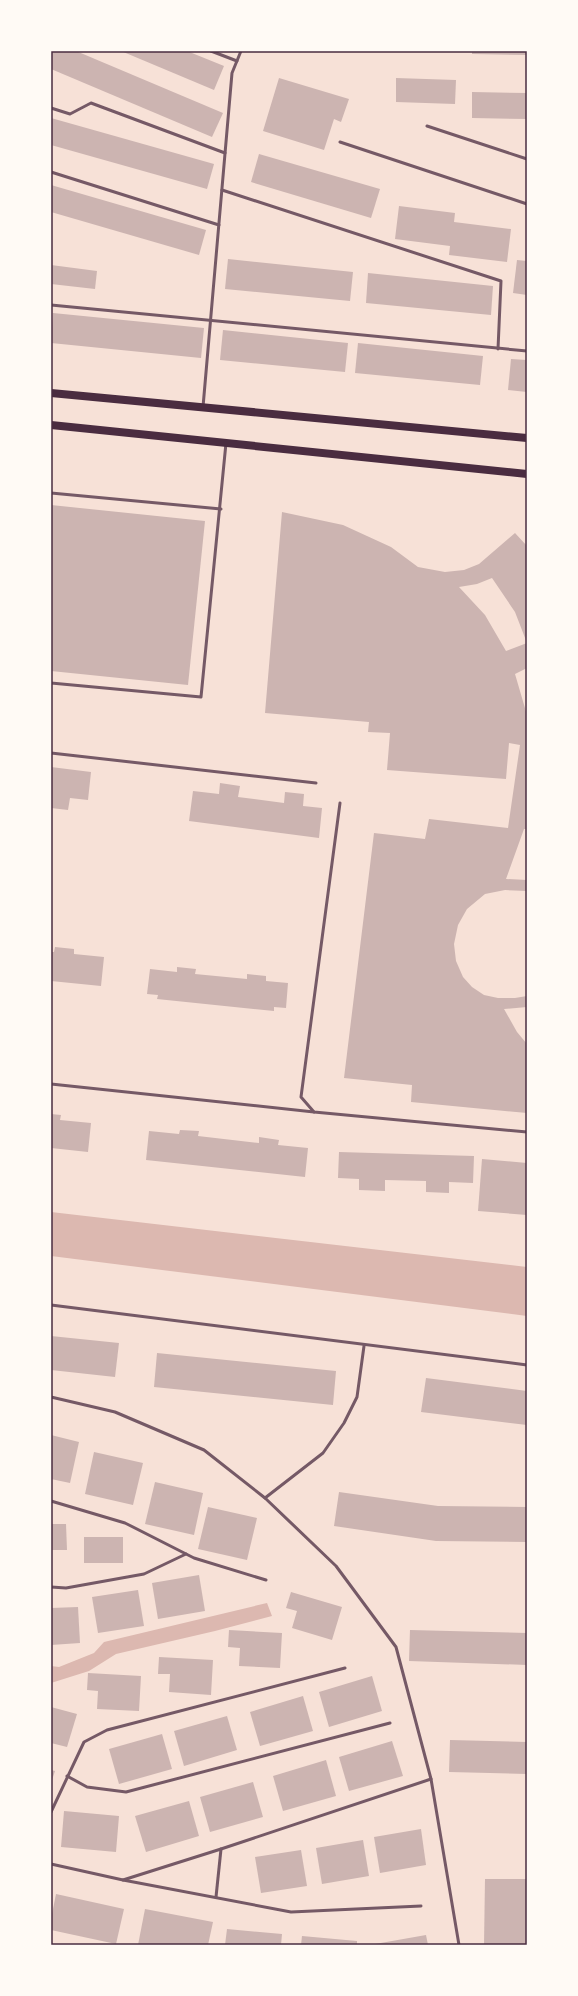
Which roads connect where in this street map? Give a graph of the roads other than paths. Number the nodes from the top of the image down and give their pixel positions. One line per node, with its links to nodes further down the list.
1 (210, 51): 3 (lane)
2 (241, 51): 3 (lane)
3 (237, 61): 7 (lane)
4 (51, 108): 7 (lane)
5 (427, 126): 8 (lane)
6 (340, 142): 11 (lane)
7 (225, 153): 10 (lane)
8 (527, 159)
9 (51, 172): 12 (lane)
10 (222, 190): 12 (lane); 15 (lane)
11 (527, 204)
12 (219, 225): 14 (lane)
13 (51, 305): 14 (lane)
14 (210, 321): 15 (lane); 18 (lane)
15 (498, 349): 16 (lane)
16 (527, 351)
17 (51, 393): 18 (main road)
18 (203, 407): 20 (main road)
19 (51, 425): 21 (main road)
20 (527, 438)
21 (226, 443): 22 (main road); 24 (lane)
22 (527, 474)
23 (51, 493): 24 (lane)
24 (221, 509): 25 (lane)
25 (51, 683)
26 (51, 753): 27 (lane)
27 (316, 783)
28 (340, 803): 30 (lane)
29 (51, 1084): 30 (lane)
30 (314, 1112): 31 (lane)
31 (527, 1132)
32 (51, 1305): 33 (lane)
33 (364, 1346): 34 (lane); 36 (lane)
34 (527, 1365)
35 (51, 1397): 36 (lane)
36 (264, 1498): 44 (lane)
37 (51, 1501): 38 (lane)
38 (186, 1554): 39 (lane); 40 (lane)
39 (266, 1580)
40 (51, 1588)
41 (345, 1668): 43 (lane)
42 (390, 1723): 43 (lane)
43 (67, 1776): 45 (lane)
44 (432, 1779): 46 (lane); 51 (lane)
45 (51, 1812)
46 (221, 1849): 48 (lane); 49 (lane)
47 (51, 1864): 48 (lane)
48 (123, 1880): 49 (lane)
49 (216, 1897): 50 (lane)
50 (421, 1906)
51 (459, 1945)

